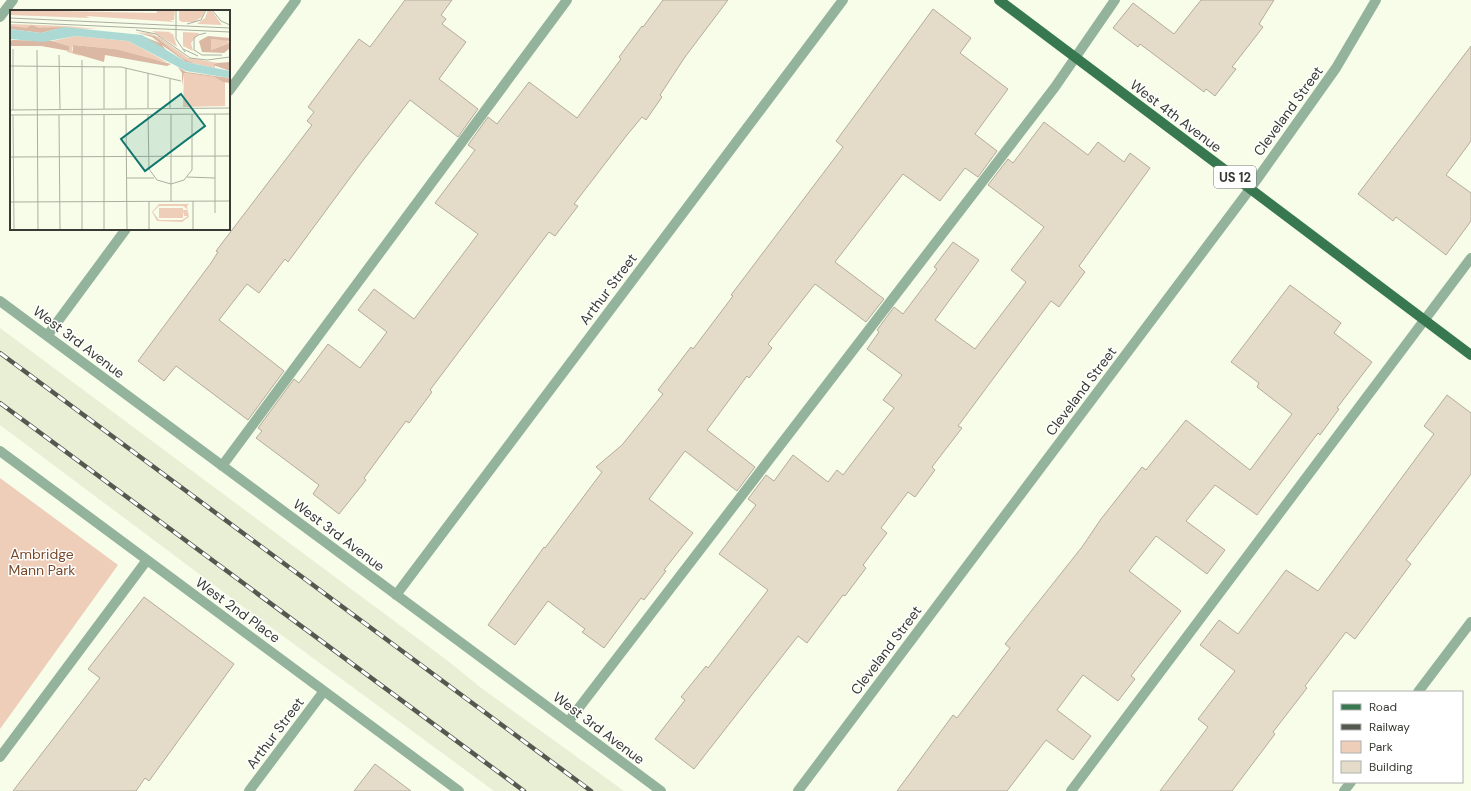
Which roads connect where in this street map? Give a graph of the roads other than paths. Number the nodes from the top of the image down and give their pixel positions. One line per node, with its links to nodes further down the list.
1 (13, 0): 8 (street)
2 (296, 0): 10 (street)
3 (567, 0): 19 (street)
4 (843, 0): 21 (street, Arthur Street)
5 (999, 0): 9 (main road, West 4th Avenue / US 12)
6 (1115, 0): 9 (street)
7 (1376, 0): 11 (street, Cleveland Street)
8 (0, 17)
9 (1076, 58): 11 (main road, West 4th Avenue / US 12); 25 (street)
10 (230, 89)
11 (1250, 189): 15 (main road, West 4th Avenue / US 12); 31 (street, Cleveland Street)
12 (125, 230): 16 (street)
13 (1471, 258): 15 (street)
14 (0, 301): 16 (street, West 3rd Avenue)
15 (1426, 321): 17 (main road, West 4th Avenue / US 12); 32 (street)
16 (47, 336): 19 (street, West 3rd Avenue)
17 (1471, 355)
18 (0, 451): 20 (street, West 2nd Place)
19 (222, 466): 21 (street, West 3rd Avenue)
20 (147, 560): 23 (street, West 2nd Place); 26 (street)
21 (396, 594): 25 (street, West 3rd Avenue)
22 (1471, 622): 24 (street)
23 (324, 691): 28 (street, Arthur Street); 29 (street, West 2nd Place)
24 (1419, 691)
25 (568, 722): 30 (street, West 3rd Avenue)
26 (0, 757)
27 (1350, 783): 33 (street)
28 (249, 791)
29 (459, 791)
30 (661, 791)
31 (798, 791)
32 (1071, 791)
33 (1344, 791)

